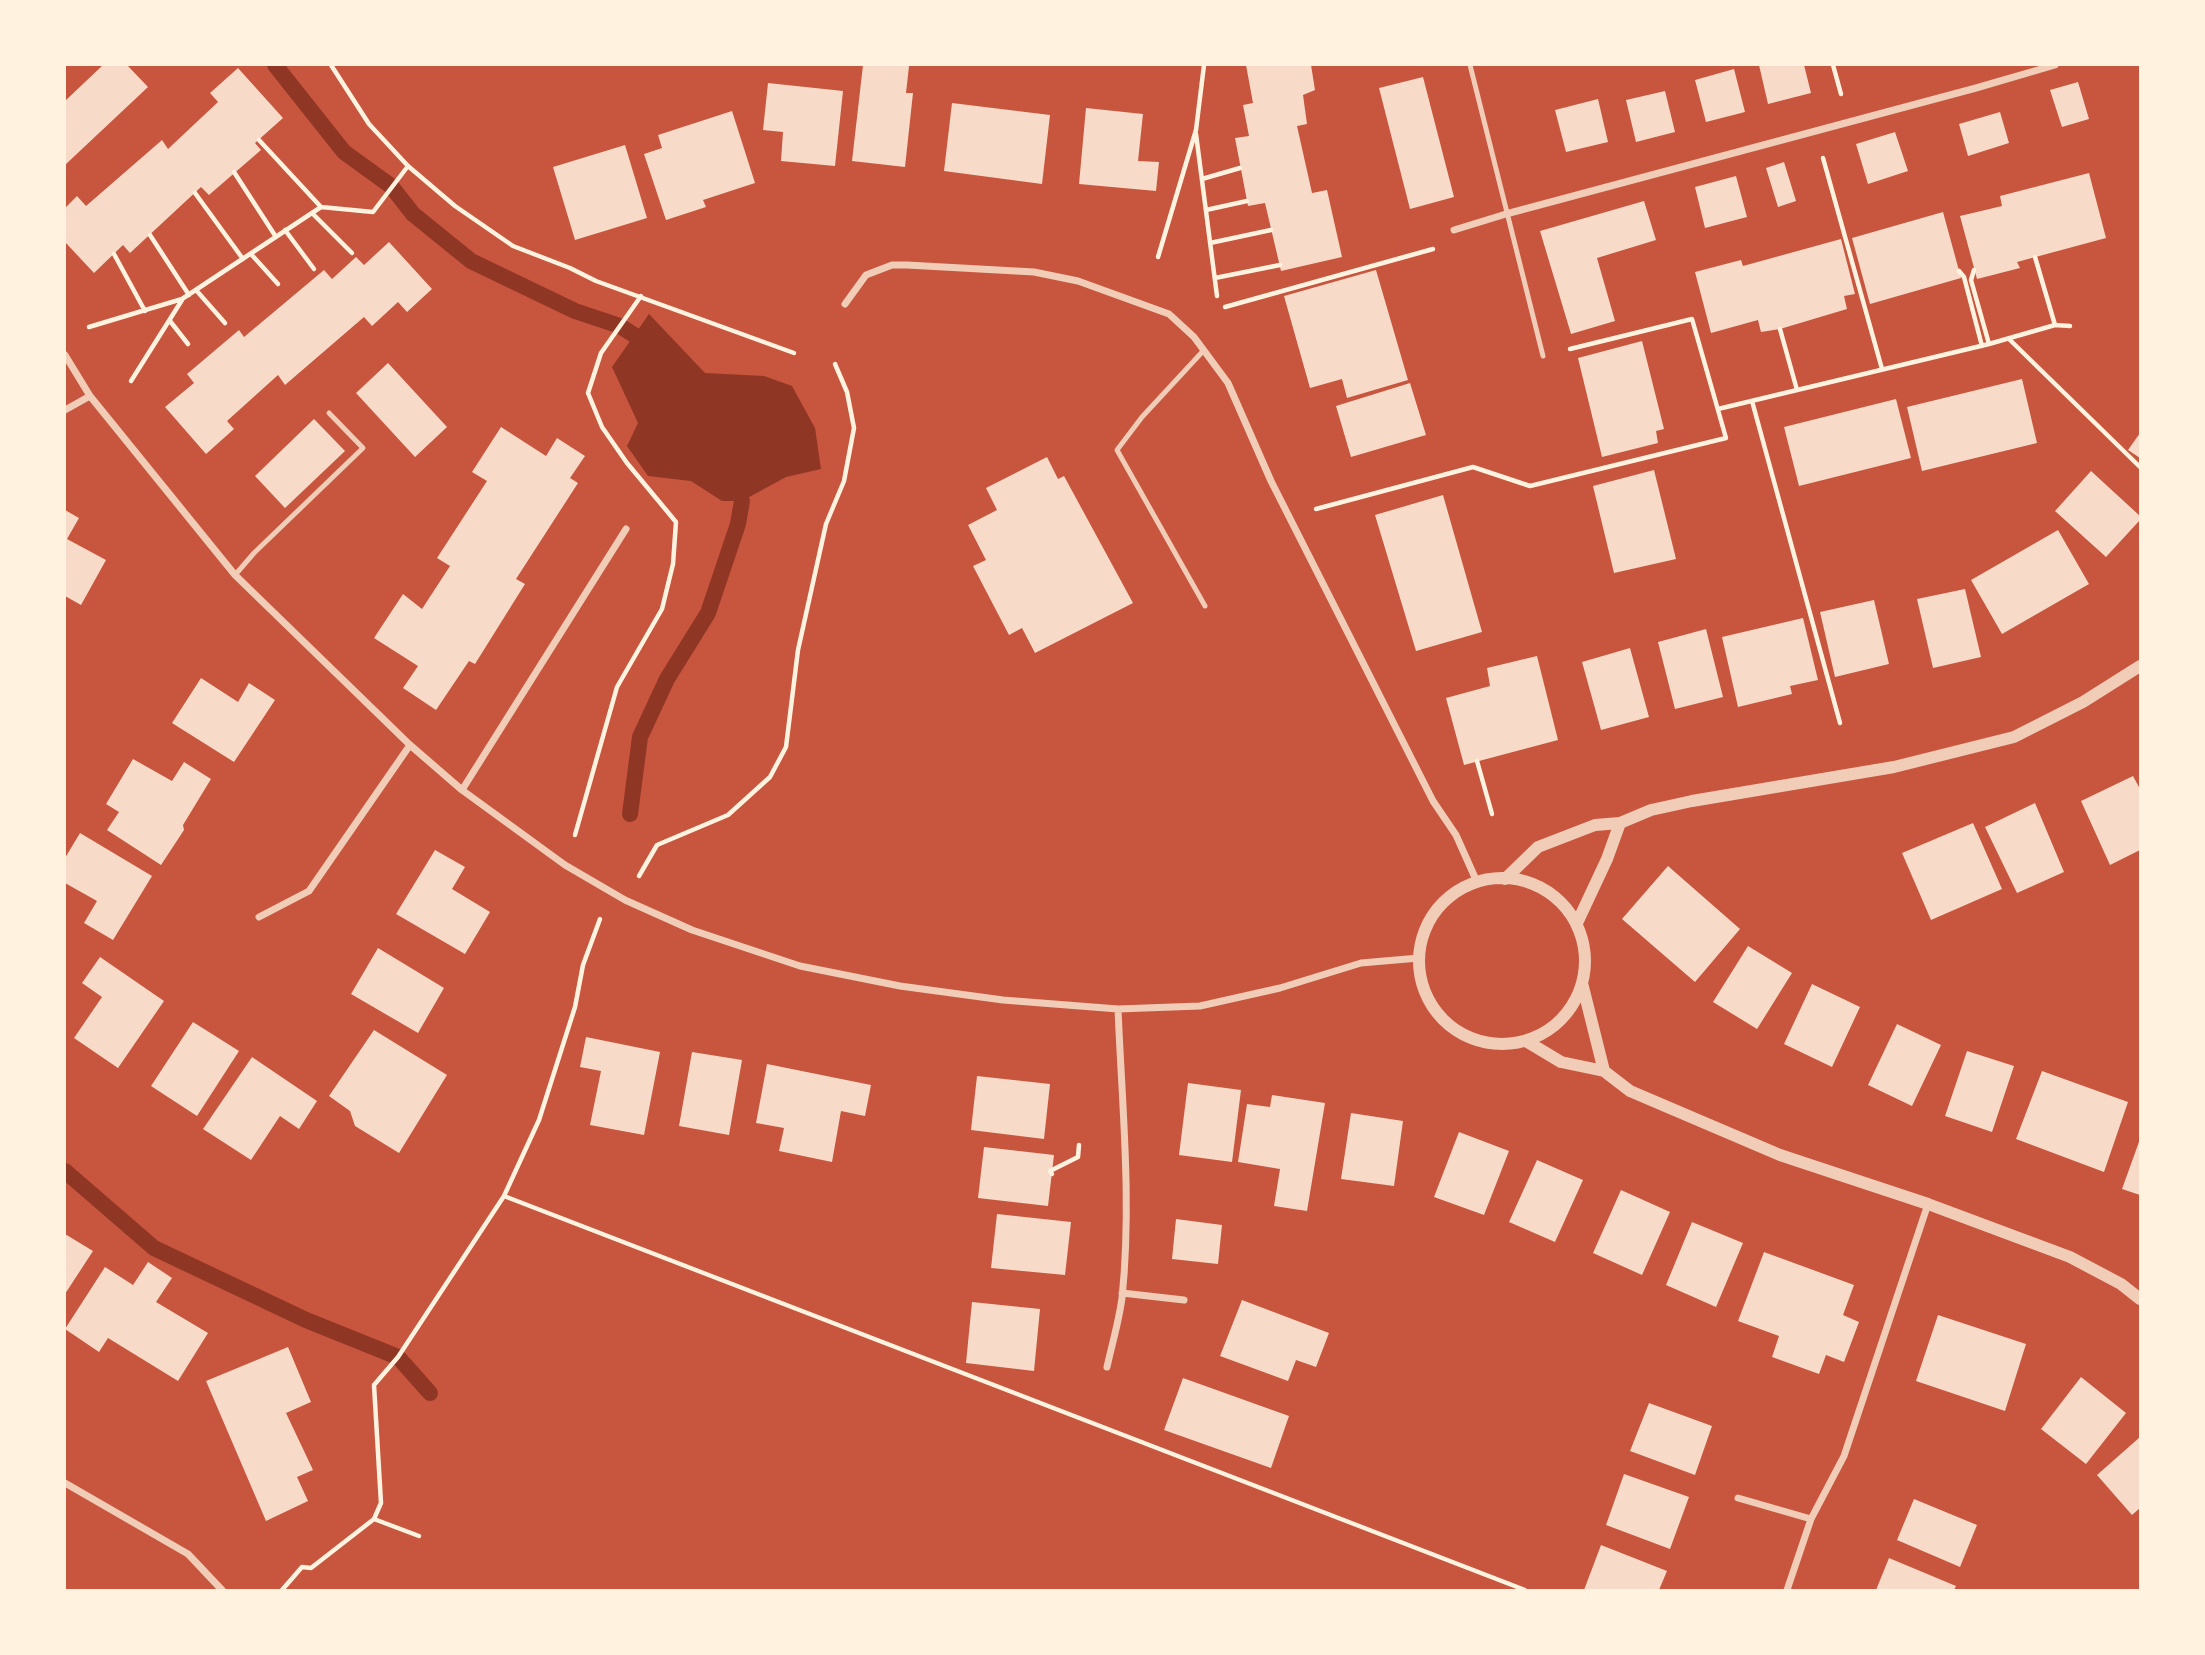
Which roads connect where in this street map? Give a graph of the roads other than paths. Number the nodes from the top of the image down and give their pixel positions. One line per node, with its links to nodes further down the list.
1 (1470, 65): 3 (lane)
2 (2055, 65): 3 (street)
3 (1506, 214): 4 (street); 8 (lane)
4 (1454, 230)
5 (845, 304): 6 (street)
6 (1204, 350): 14 (lane); 20 (street)
7 (65, 355): 9 (street)
8 (1543, 356)
9 (90, 396): 10 (street); 13 (street)
10 (65, 410)
11 (329, 413): 13 (lane)
12 (626, 529): 17 (street)
13 (235, 575): 16 (street)
14 (1205, 606)
15 (2140, 666): 18 (street)
16 (410, 745): 17 (street); 21 (street)
17 (461, 790): 25 (street)
18 (1620, 823): 19 (street); 22 (street)
19 (1505, 879): 20 (street); 22 (street)
20 (1477, 882): 23 (street)
21 (259, 917)
22 (1578, 921): 24 (street)
23 (1419, 958): 25 (street); 26 (street)
24 (1582, 983): 26 (street); 27 (street)
25 (1118, 1009): 29 (street)
26 (1526, 1041): 27 (street)
27 (1604, 1071): 28 (street)
28 (1928, 1205): 30 (street); 35 (street)
29 (1122, 1293): 31 (street); 32 (street)
30 (2140, 1299)
31 (1184, 1300)
32 (1107, 1367)
33 (65, 1483): 36 (street)
34 (1738, 1498): 35 (street)
35 (1811, 1519): 37 (street)
36 (222, 1590)
37 (1787, 1590)

